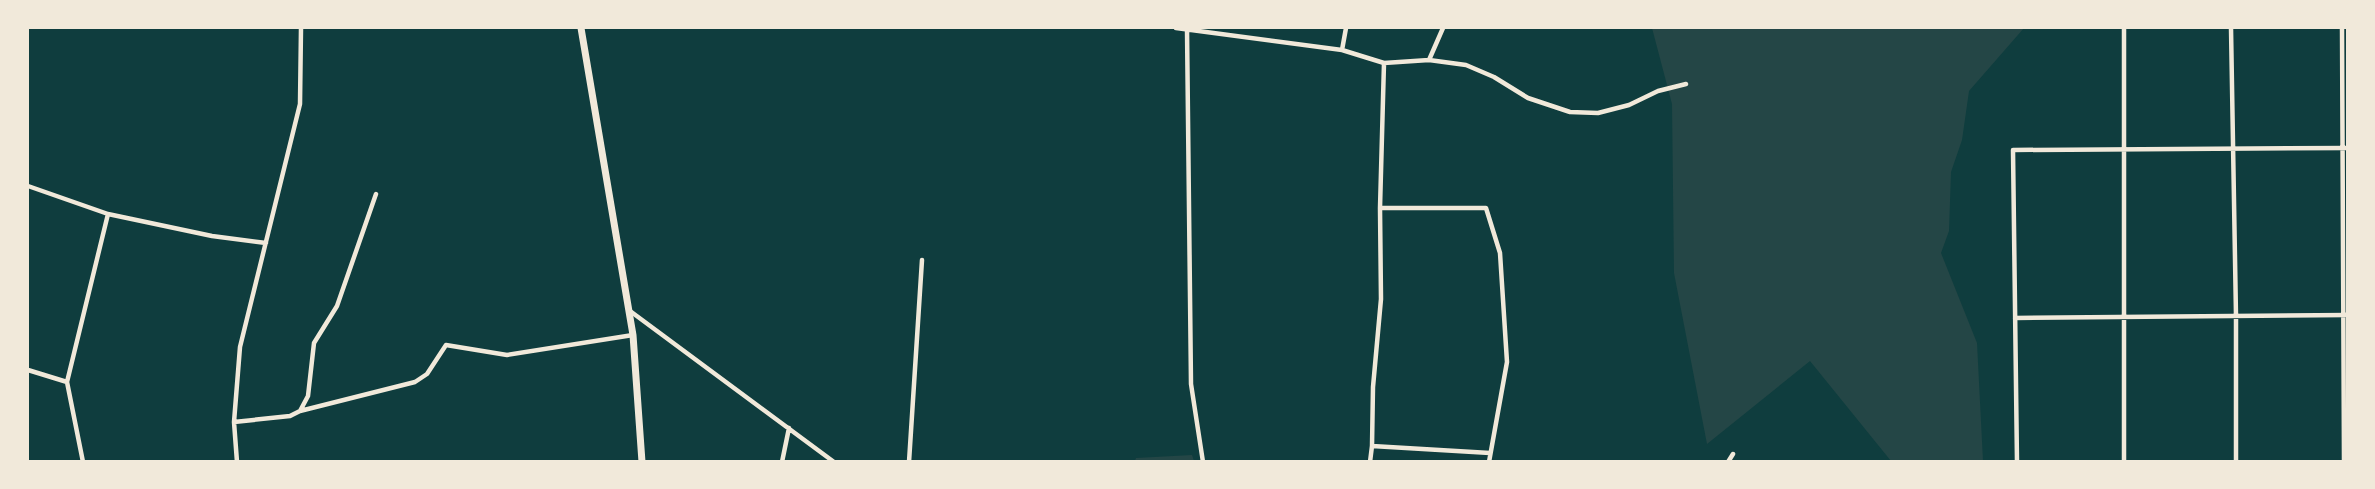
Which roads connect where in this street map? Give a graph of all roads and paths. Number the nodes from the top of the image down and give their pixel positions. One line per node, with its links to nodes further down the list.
1 (301, 28): 21 (street)
2 (581, 28): 23 (main road)
3 (1176, 28): 9 (street)
4 (1346, 28): 10 (street)
5 (1443, 28): 11 (street)
6 (2124, 28): 15 (street)
7 (2231, 28): 16 (street)
8 (2342, 28): 14 (street)
9 (1187, 29): 10 (street); 43 (street)
10 (1342, 50): 12 (street)
11 (1429, 60): 12 (street); 13 (street)
12 (1384, 63): 19 (street)
13 (1686, 84)
14 (2345, 148): 16 (street); 24 (street)
15 (2123, 149): 16 (street); 26 (street); 27 (street)
16 (2233, 149): 25 (street)
17 (28, 186): 20 (street)
18 (376, 194): 31 (street)
19 (1380, 208): 34 (street); 35 (street)
20 (108, 214): 21 (street); 30 (street)
21 (266, 243): 32 (street)
22 (922, 260): 42 (street)
23 (629, 310): 28 (main road); 33 (street)
24 (2345, 315): 25 (street); 50 (street)
25 (2236, 316): 26 (street); 49 (street)
26 (2124, 317): 27 (street); 48 (street)
27 (2015, 318): 47 (street)
28 (633, 335): 31 (street); 39 (main road)
29 (28, 370): 30 (street)
30 (67, 382): 37 (street)
31 (300, 411): 32 (street)
32 (234, 422): 38 (street)
33 (789, 428): 40 (street); 41 (street)
34 (1372, 446): 35 (street); 44 (street)
35 (1490, 453): 45 (street)
36 (1733, 454): 46 (street)
37 (83, 462)
38 (237, 462)
39 (642, 462)
40 (782, 462)
41 (834, 462)
42 (909, 462)
43 (1203, 462)
44 (1370, 462)
45 (1489, 462)
46 (1728, 462)
47 (2017, 462)
48 (2124, 462)
49 (2236, 462)
50 (2344, 462)

